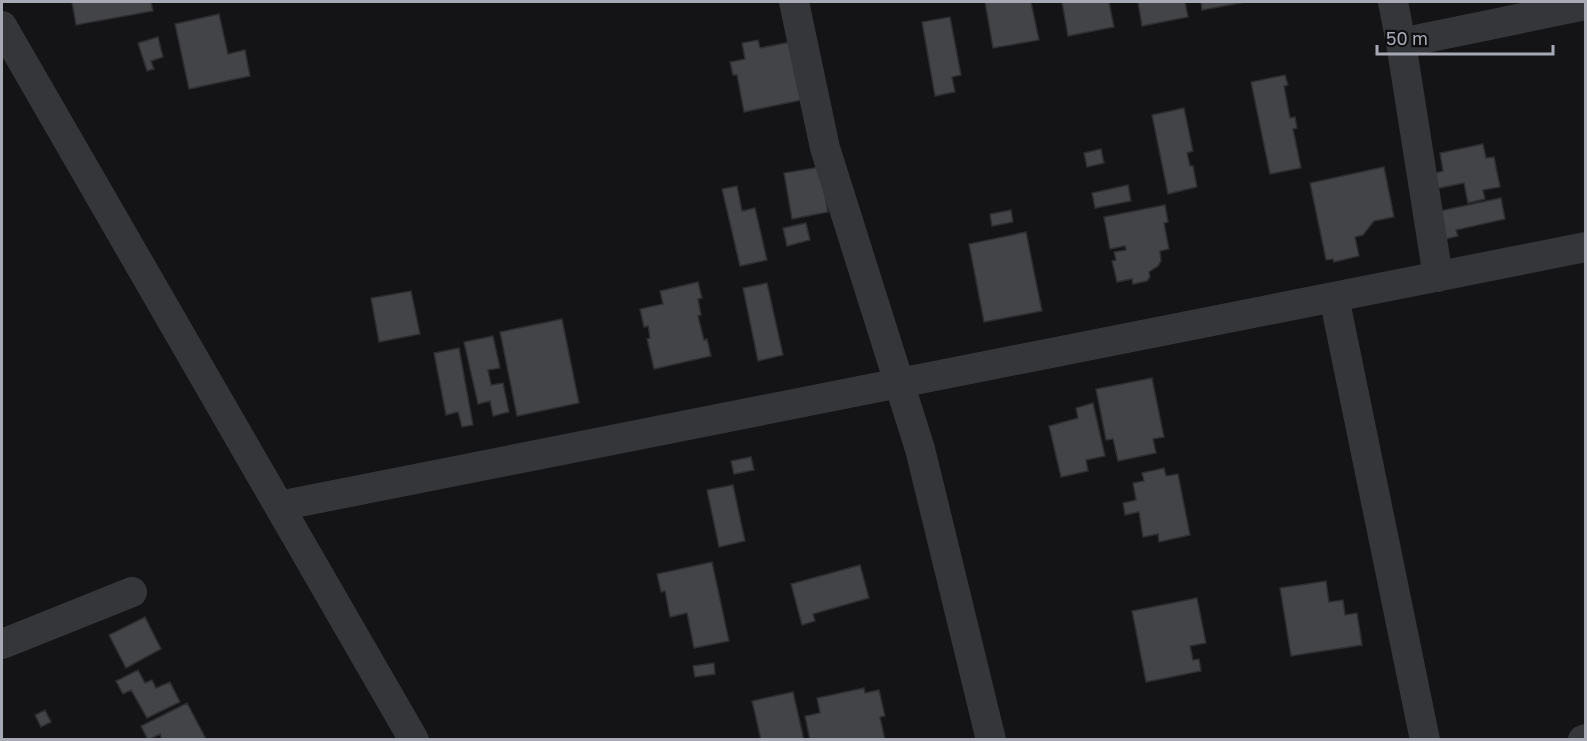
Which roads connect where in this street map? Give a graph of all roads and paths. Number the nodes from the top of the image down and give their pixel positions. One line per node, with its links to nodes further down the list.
1 (794, 2): 10 (street)
2 (1393, 2): 5 (street)
3 (1586, 5): 5 (street)
4 (2, 26): 6 (street)
5 (1401, 43): 8 (street)
6 (10, 62): 11 (street)
7 (1586, 247): 8 (street)
8 (1438, 277): 9 (street)
9 (1334, 297): 10 (street); 16 (street)
10 (898, 384): 11 (street); 15 (street)
11 (279, 506): 14 (street)
12 (132, 592): 13 (street)
13 (2, 644)
14 (414, 740)
15 (991, 740)
16 (1425, 740)

